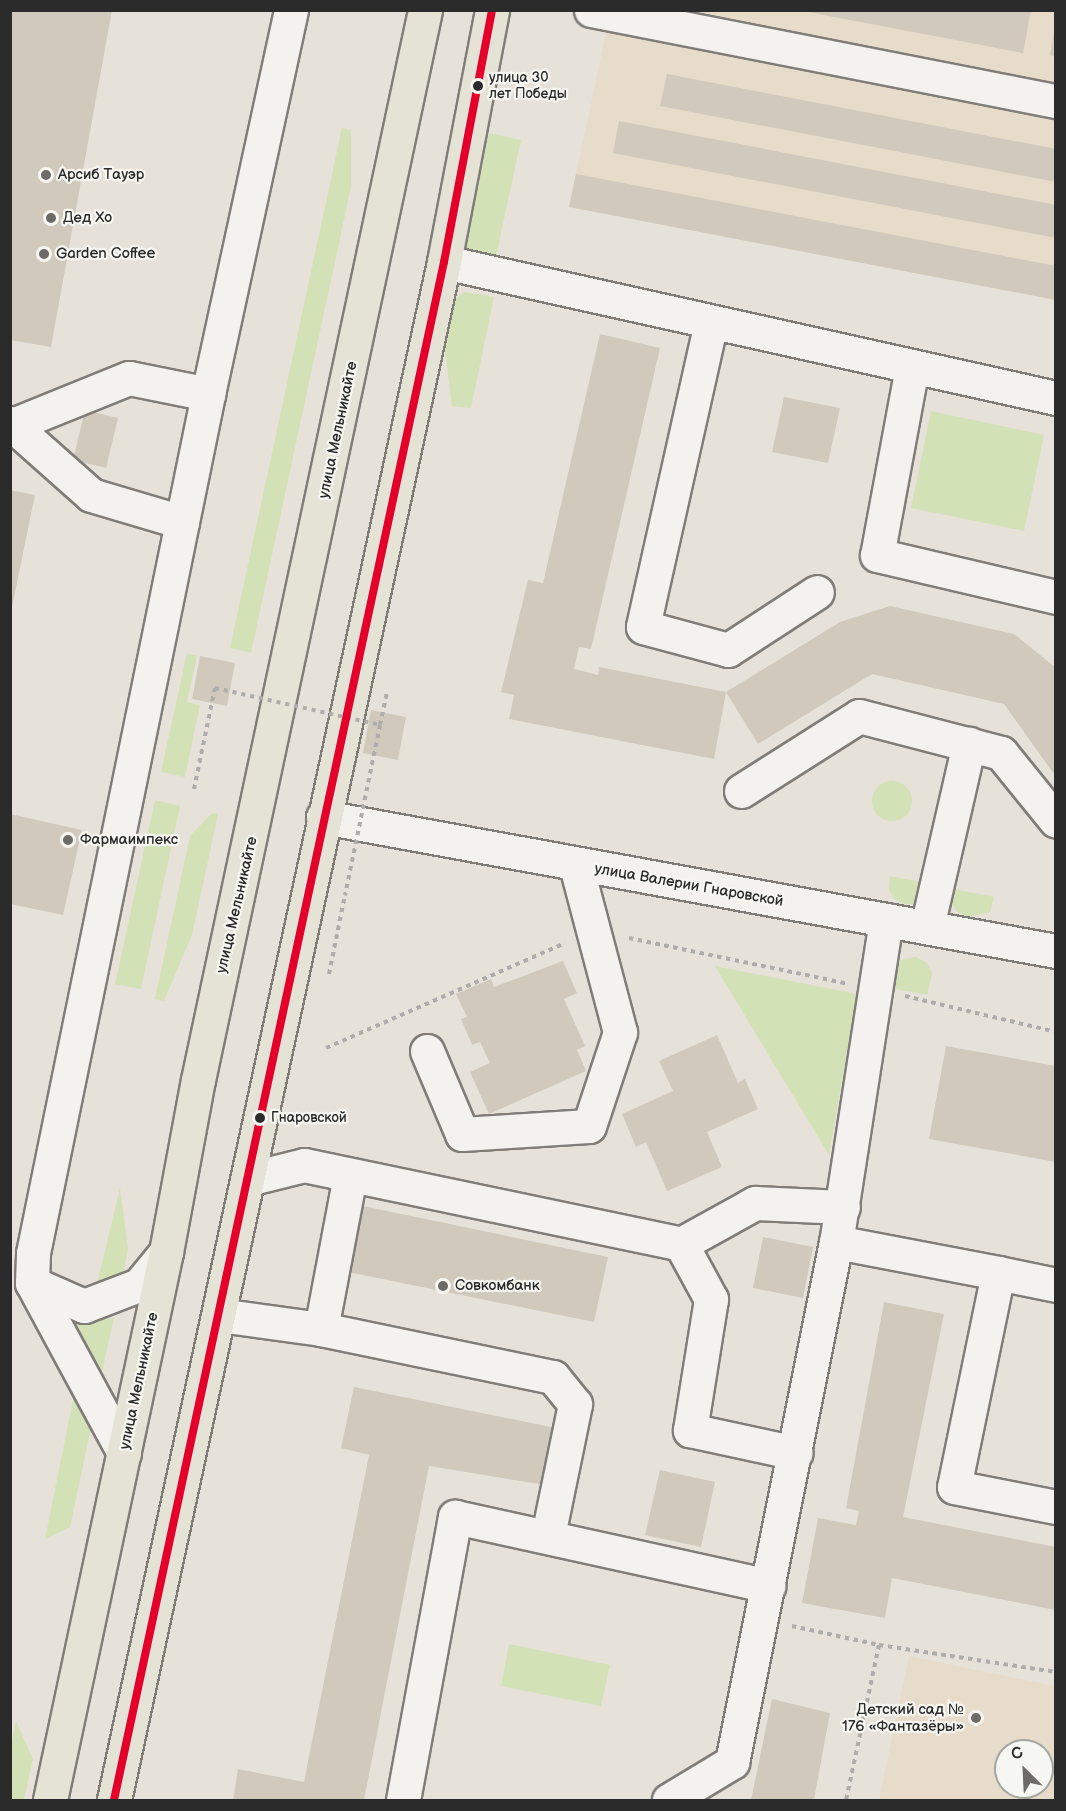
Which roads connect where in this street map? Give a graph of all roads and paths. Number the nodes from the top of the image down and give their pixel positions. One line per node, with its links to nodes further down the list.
1 (291, 10): 9 (street)
2 (425, 10): 35 (main road, улица Мельникайте)
3 (492, 10): 6 (main road)
4 (591, 10): 5 (street)
5 (1056, 101)
6 (444, 262): 7 (street); 18 (main road)
7 (711, 322): 8 (street); 13 (street)
8 (912, 367): 10 (street); 14 (street)
9 (208, 394): 11 (street); 12 (street)
10 (1056, 398)
11 (13, 424): 12 (street)
12 (182, 522): 36 (street)
13 (817, 592)
14 (1056, 597)
15 (969, 744): 17 (street); 19 (street); 22 (street)
16 (194, 789): 25 (path, bridge)
17 (741, 791)
18 (323, 817): 20 (street, улица Валерии Гнаровской); 31 (main road)
19 (1056, 821)
20 (576, 866): 21 (street, улица Валерии Гнаровской); 23 (street)
21 (886, 920): 22 (street, улица Валерии Гнаровской); 26 (street)
22 (927, 927): 24 (street, улица Валерии Гнаровской)
23 (593, 931): 26 (path); 28 (path); 29 (street)
24 (1056, 951)
25 (329, 974)
26 (877, 990): 27 (path); 32 (street)
27 (1056, 1032)
28 (326, 1048)
29 (427, 1051)
30 (350, 1176): 31 (street); 34 (street); 40 (street)
31 (248, 1179): 39 (main road)
32 (843, 1207): 33 (street); 34 (street)
33 (836, 1242): 37 (street); 41 (street)
34 (681, 1244): 41 (street)
35 (166, 1252): 36 (street); 42 (main road, улица Мельникайте)
36 (25, 1261): 42 (street)
37 (998, 1273): 38 (street); 43 (street)
38 (1056, 1284)
39 (219, 1315): 40 (street); 50 (main road)
40 (321, 1329): 44 (street)
41 (796, 1453): 45 (street)
42 (124, 1454): 49 (main road, улица Мельникайте)
43 (1056, 1507)
44 (548, 1536): 45 (street); 51 (street)
45 (769, 1586): 46 (street)
46 (762, 1619): 47 (path); 52 (street)
47 (879, 1645): 48 (path); 53 (path)
48 (1056, 1672)
49 (50, 1800)
50 (114, 1800)
51 (403, 1800)
52 (669, 1800)
53 (846, 1800)

